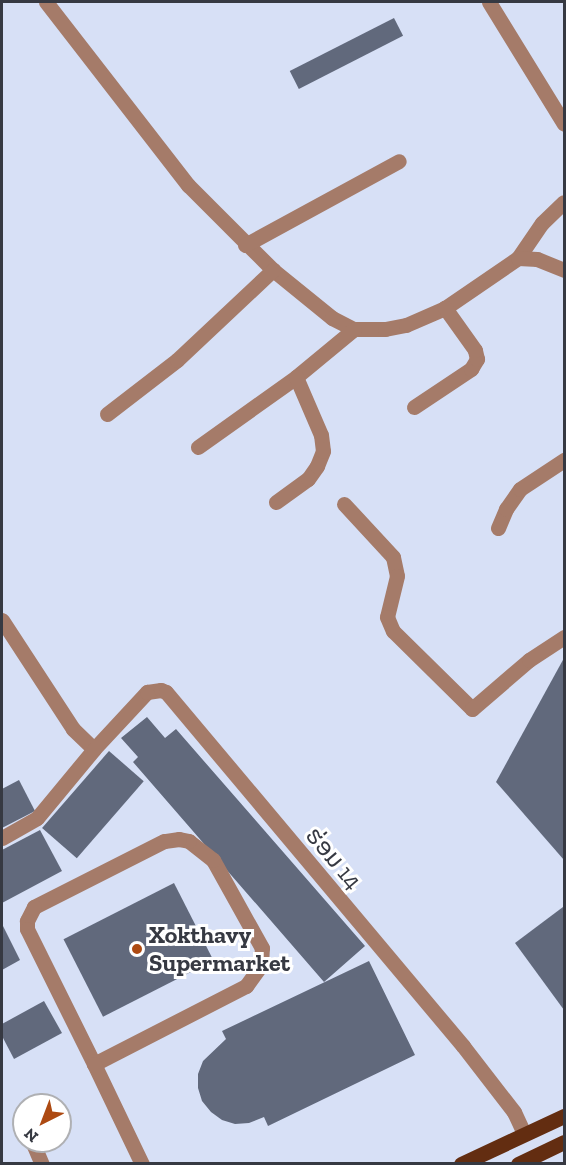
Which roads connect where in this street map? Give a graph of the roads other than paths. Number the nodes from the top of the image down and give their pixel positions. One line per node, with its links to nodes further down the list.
1 (46, 2): 6 (street)
2 (489, 2): 3 (street)
3 (564, 124)
4 (399, 161): 6 (street)
5 (564, 202): 7 (street)
6 (245, 245): 8 (street)
7 (518, 258): 9 (street); 10 (street)
8 (273, 270): 11 (street); 14 (street)
9 (564, 270)
10 (444, 308): 11 (street); 13 (street)
11 (354, 329): 12 (street)
12 (296, 377): 15 (street); 17 (street)
13 (414, 407)
14 (107, 414)
15 (198, 447)
16 (564, 460): 19 (street)
17 (276, 502)
18 (344, 504): 21 (street)
19 (498, 528)
20 (2, 620): 22 (street)
21 (564, 637)
22 (94, 749): 23 (street); 26 (street, ຮ່ອມ 14)
23 (2, 838)
24 (94, 1064): 24 (street); 28 (street)
25 (564, 1116): 26 (main road)
26 (524, 1133): 29 (main road)
27 (564, 1142): 30 (main road)
28 (142, 1164)
29 (461, 1164)
30 (518, 1164)

